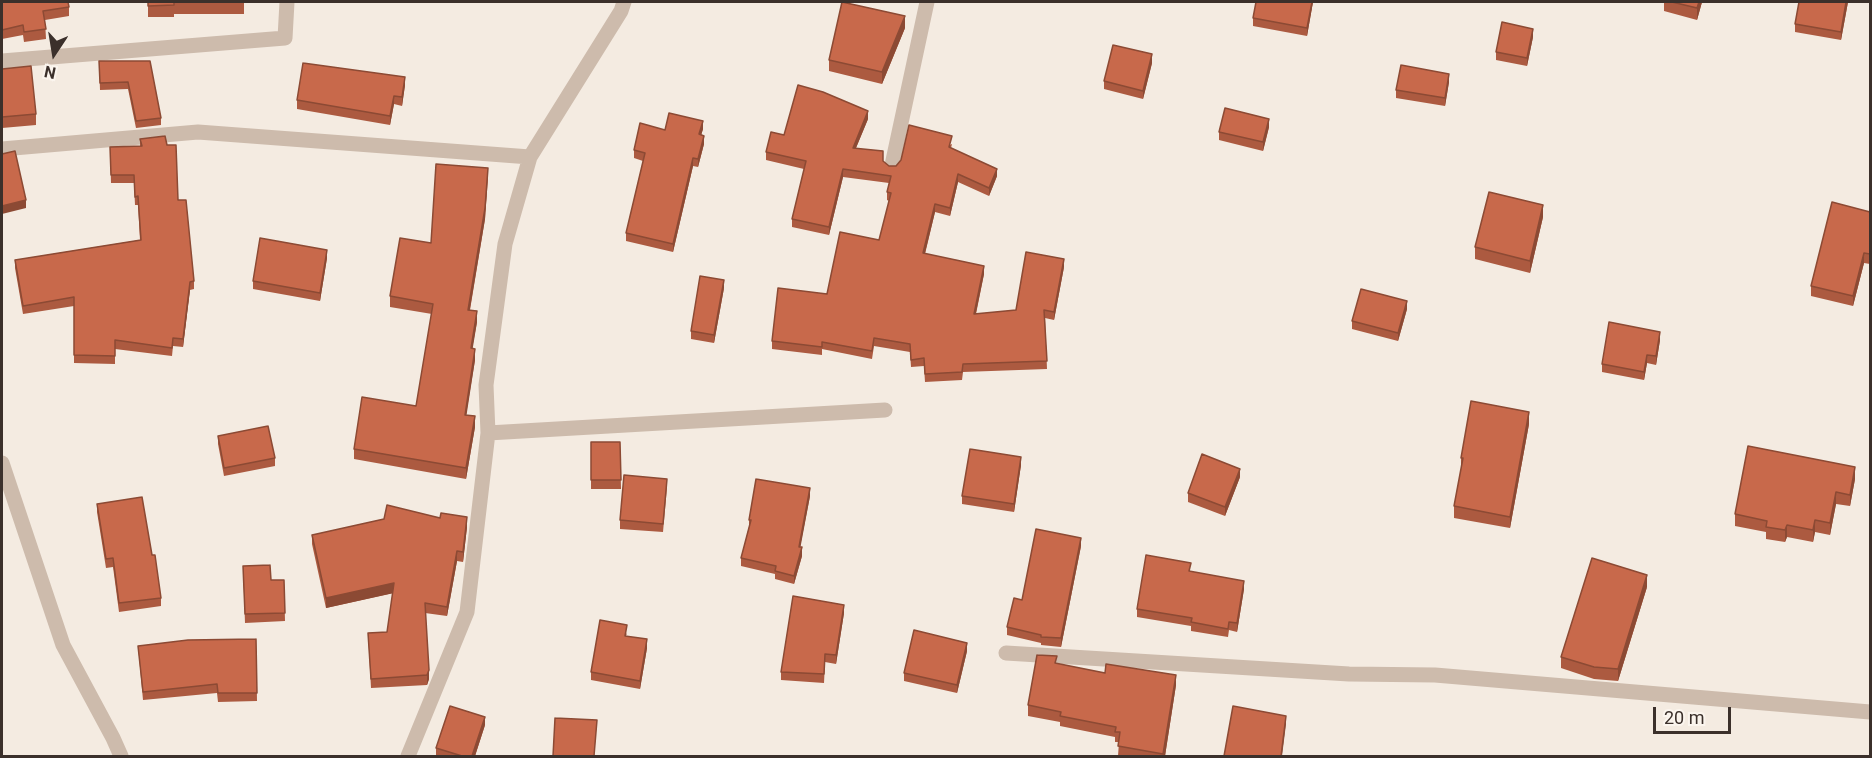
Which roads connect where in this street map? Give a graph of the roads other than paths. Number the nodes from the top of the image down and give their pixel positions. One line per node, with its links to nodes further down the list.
1 (287, 2): 4 (street)
2 (624, 2): 6 (street)
3 (927, 2): 7 (street)
4 (2, 61)
5 (2, 149): 6 (street)
6 (530, 157): 9 (street)
7 (892, 165)
8 (885, 410): 9 (street)
9 (488, 434): 14 (street)
10 (2, 463): 13 (street)
11 (1006, 653): 12 (street)
12 (1870, 712)
13 (121, 756)
14 (408, 756)

